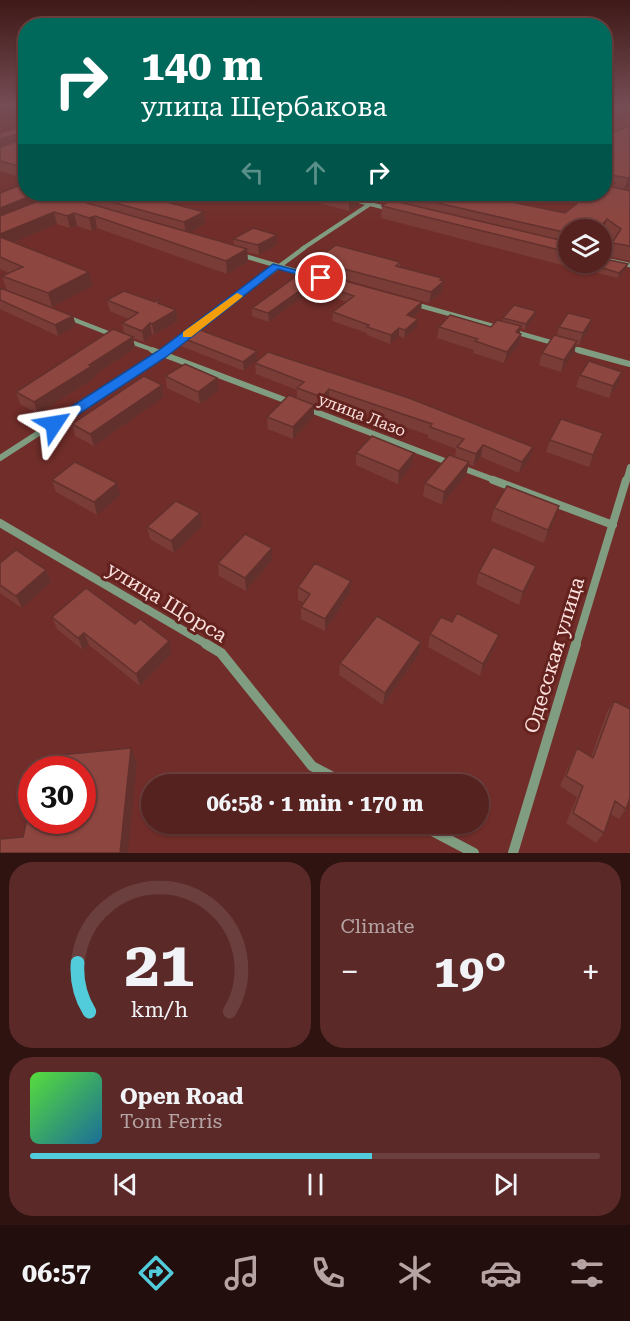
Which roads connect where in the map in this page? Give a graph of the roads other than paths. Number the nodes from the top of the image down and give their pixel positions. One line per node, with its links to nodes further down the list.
1 (358, 201): 2 (street)
2 (370, 204): 3 (street); 7 (street)
3 (392, 209)
4 (231, 252): 7 (street)
5 (612, 260): 6 (street)
6 (630, 265)
7 (277, 266): 8 (street); 11 (street)
8 (311, 275)
9 (402, 301): 12 (street)
10 (57, 314): 11 (street, улица Лазо)
11 (162, 354): 13 (street, улица Лазо); 15 (street)
12 (630, 364)
13 (294, 404)
14 (305, 408): 18 (street, улица Лазо)
15 (0, 458)
16 (630, 467): 18 (street, Одесская улица)
17 (0, 523): 19 (street, улица Щорса)
18 (613, 525): 22 (street, Одесская улица)
19 (327, 774)
20 (438, 834): 21 (street)
21 (474, 853)
22 (513, 853)

